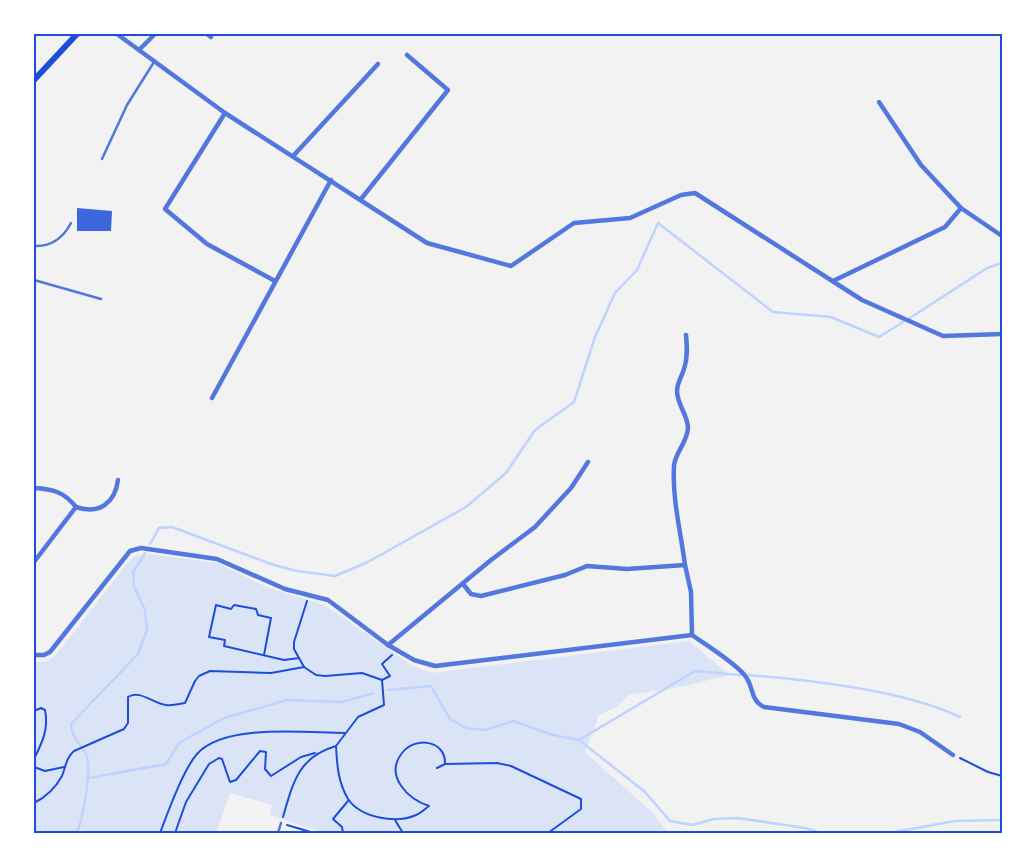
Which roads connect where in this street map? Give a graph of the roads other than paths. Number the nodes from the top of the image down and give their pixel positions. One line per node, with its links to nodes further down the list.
1 (77, 34): 8 (main road)
2 (117, 34): 4 (street)
3 (155, 34): 4 (street)
4 (139, 50): 6 (street)
5 (407, 55): 14 (street)
6 (154, 62): 10 (street); 12 (lane)
7 (378, 64): 11 (street)
8 (34, 80)
9 (879, 102): 15 (street)
10 (225, 112): 11 (street); 20 (street)
11 (294, 155): 13 (street)
12 (102, 159)
13 (331, 180): 14 (street); 20 (street)
14 (361, 199): 21 (street)
15 (961, 208): 17 (street); 21 (street)
16 (71, 223): 18 (lane)
17 (1002, 236)
18 (34, 246)
19 (34, 280): 22 (lane)
20 (275, 281): 25 (street)
21 (833, 281): 23 (street)
22 (101, 299)
23 (1002, 334)
24 (686, 335): 31 (street)
25 (212, 398)
26 (588, 462): 32 (street)
27 (118, 480): 29 (street)
28 (34, 488): 29 (street)
29 (76, 507): 30 (street)
30 (34, 562)
31 (685, 565): 32 (street); 33 (street)
32 (463, 584): 34 (street)
33 (692, 635): 34 (street); 36 (street)
34 (388, 644): 35 (street)
35 (34, 655)
36 (953, 755)
37 (281, 823): 38 (lane)
38 (278, 833)

